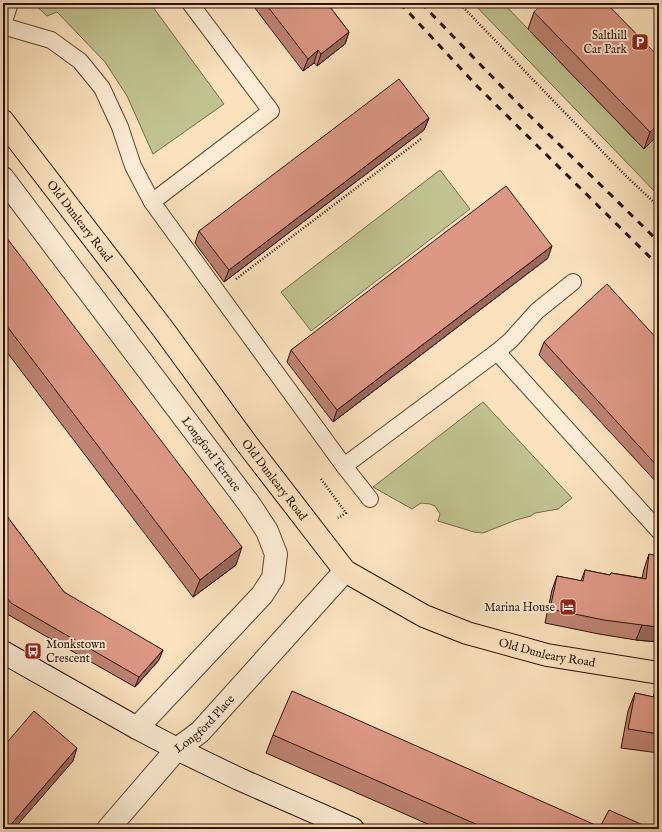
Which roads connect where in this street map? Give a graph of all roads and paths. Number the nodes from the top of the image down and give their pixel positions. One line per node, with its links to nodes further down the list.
1 (10, 3): 4 (lane)
2 (190, 3): 8 (lane)
3 (459, 3): 9 (path)
4 (3, 25): 8 (lane)
5 (3, 121): 16 (highway, Old Dunleary Road)
6 (421, 139): 11 (path)
7 (3, 178): 19 (street, Longford Terrace)
8 (152, 202): 11 (lane)
9 (659, 207)
10 (573, 282): 12 (lane)
11 (218, 292): 13 (lane)
12 (497, 352): 13 (lane); 15 (lane)
13 (344, 466): 14 (lane)
14 (370, 499)
15 (659, 531)
16 (345, 571): 18 (highway, Old Dunleary Road); 20 (street, Longford Place)
17 (3, 652): 19 (street)
18 (659, 673)
19 (137, 728): 20 (street)
20 (177, 749): 21 (street); 22 (street, Longford Place)
21 (108, 829)
22 (353, 829)

